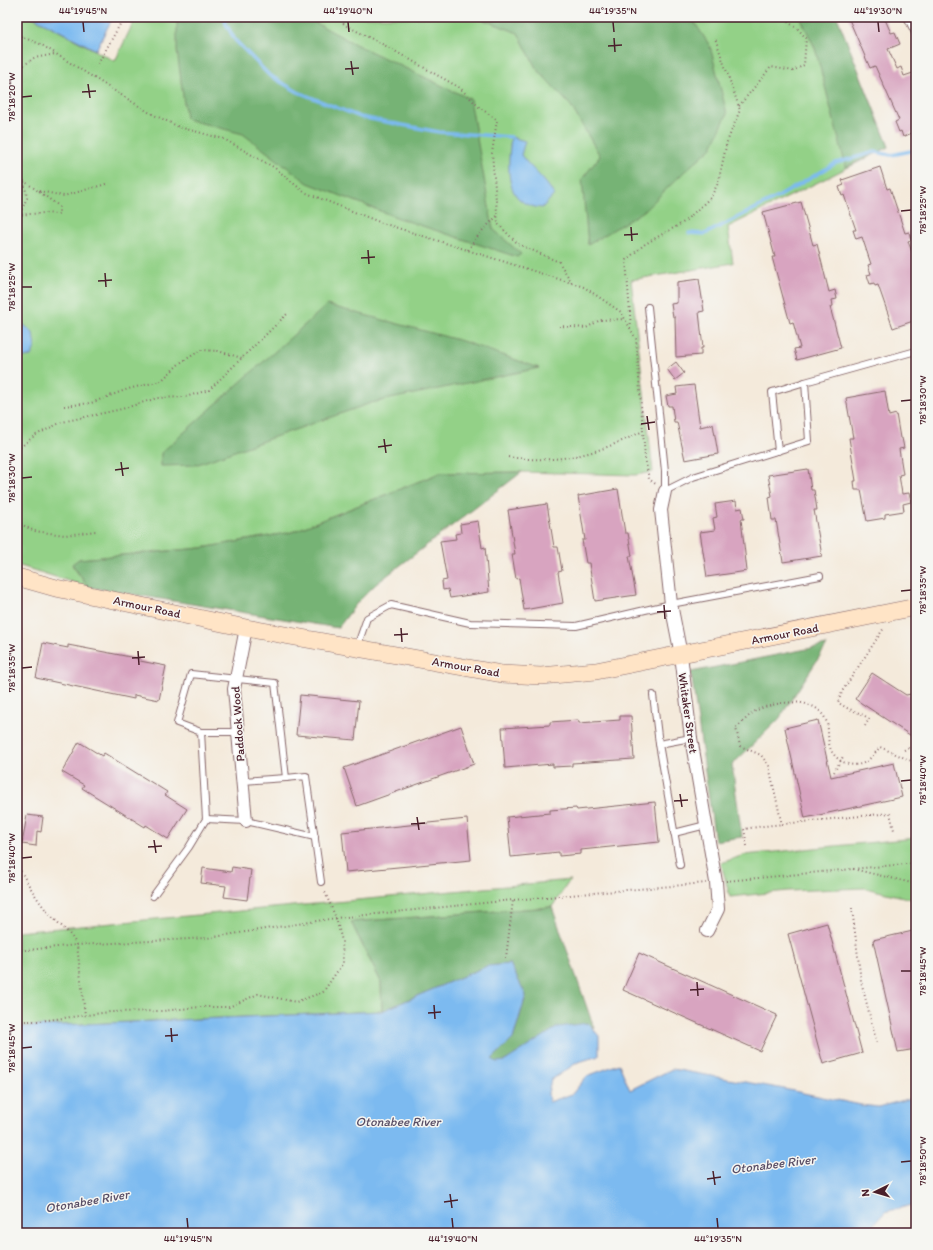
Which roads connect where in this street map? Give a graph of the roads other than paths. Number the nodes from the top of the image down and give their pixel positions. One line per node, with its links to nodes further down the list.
1 (907, 17): 2 (lane)
2 (916, 35)
3 (648, 307): 7 (lane)
4 (916, 351): 5 (lane)
5 (805, 382): 6 (lane); 6 (lane)
6 (778, 450): 7 (lane)
7 (665, 492): 10 (street, Whitaker Street)
8 (17, 576): 12 (main road, Armour Road)
9 (820, 576): 10 (lane)
10 (671, 604): 13 (lane); 14 (street, Whitaker Street)
11 (916, 607): 14 (main road, Armour Road)
12 (246, 628): 13 (main road, Armour Road); 15 (street, Paddock Wood)
13 (357, 648): 14 (main road, Armour Road)
14 (681, 655): 19 (street, Whitaker Street)
15 (236, 678): 17 (lane); 18 (street, Paddock Wood); 21 (lane)
16 (653, 695): 20 (lane)
17 (201, 732): 18 (lane); 23 (lane)
18 (238, 732): 22 (street, Paddock Wood)
19 (691, 738): 20 (lane); 25 (street, Whitaker Street)
20 (659, 744): 26 (lane)
21 (286, 778): 22 (lane); 27 (lane)
22 (243, 781): 24 (street, Paddock Wood)
23 (206, 819): 24 (lane); 30 (lane)
24 (246, 821): 27 (lane)
25 (706, 825): 26 (lane); 31 (street, Whitaker Street)
26 (674, 833): 28 (lane)
27 (314, 837): 29 (lane)
28 (680, 865)
29 (321, 882)
30 (153, 896)
31 (707, 931)

